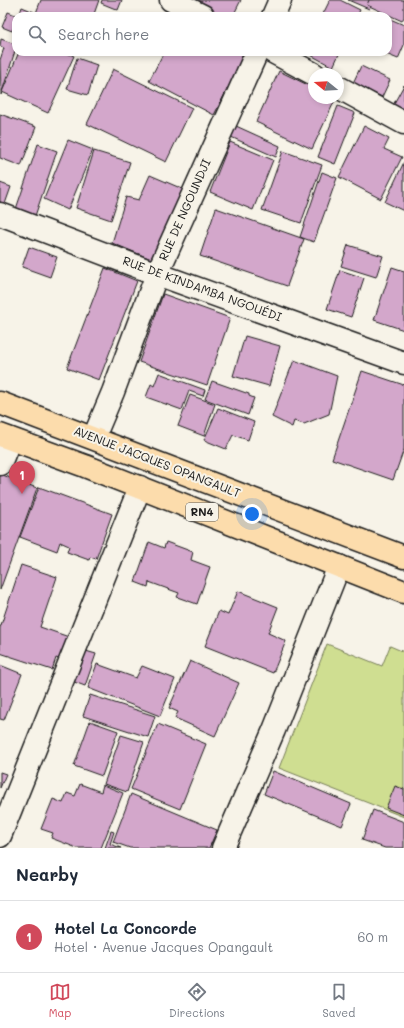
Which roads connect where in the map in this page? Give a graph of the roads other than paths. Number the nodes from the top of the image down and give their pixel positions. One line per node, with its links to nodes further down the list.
1 (171, 0): 3 (street)
2 (280, 0): 4 (street)
3 (195, 12)
4 (275, 12)
5 (256, 56): 11 (street, RUE DE NGOUNDJI)
6 (280, 56): 7 (street)
7 (308, 71)
8 (344, 90): 9 (street)
9 (404, 123)
10 (0, 214): 11 (street, RUE DE KINDAMBA NGOUÉDI)
11 (156, 274): 12 (street, RUE DE KINDAMBA NGOUÉDI); 15 (street, RUE DE NGOUNDJI)
12 (404, 363)
13 (0, 403): 15 (highway, AVENUE JACQUES OPANGAULT / RN4)
14 (5, 437): 16 (street); 17 (highway, RN4)
15 (94, 437): 18 (highway, AVENUE JACQUES OPANGAULT / RN4)
16 (0, 464)
17 (140, 487): 19 (highway, RN4); 21 (street)
18 (404, 557)
19 (338, 566): 20 (highway, RN4); 22 (street)
20 (404, 592)
21 (0, 836)
22 (223, 848)

